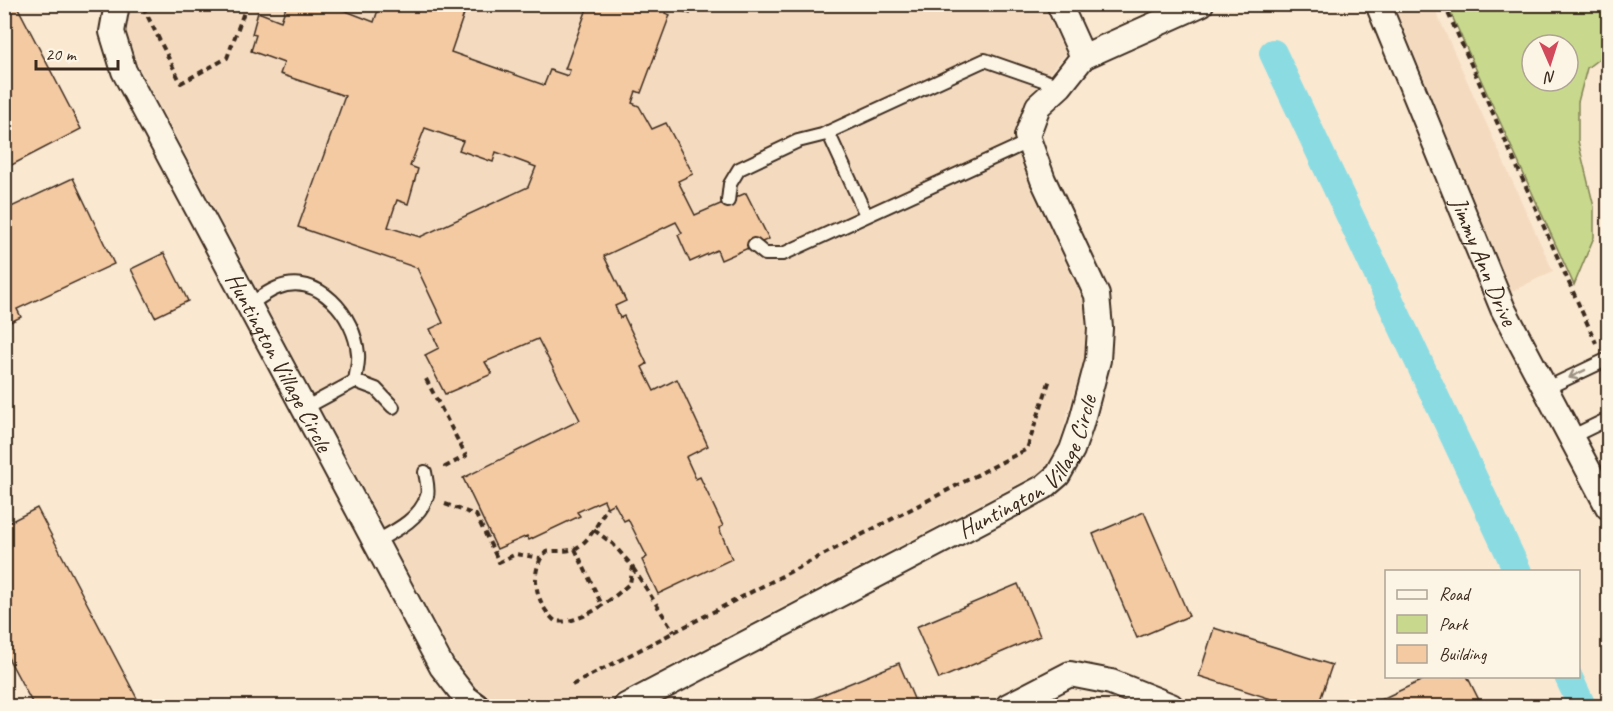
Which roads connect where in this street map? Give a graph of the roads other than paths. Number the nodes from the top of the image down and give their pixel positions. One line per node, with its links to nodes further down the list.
1 (117, 4): 12 (street, Huntington Village Circle)
2 (1059, 4): 5 (street)
3 (1202, 4): 5 (street)
4 (1378, 4): 15 (street, Jimmy Ann Drive)
5 (1083, 57): 6 (street)
6 (1060, 86): 7 (lane); 8 (street)
7 (828, 132): 9 (lane); 10 (lane)
8 (1028, 142): 10 (lane); 24 (street, Huntington Village Circle)
9 (728, 201)
10 (866, 215): 11 (lane)
11 (754, 246)
12 (249, 305): 14 (lane); 17 (street, Huntington Village Circle)
13 (1607, 360): 15 (lane, one-way to 15)
14 (355, 381): 16 (lane); 17 (lane)
15 (1545, 389): 19 (street, Jimmy Ann Drive)
16 (393, 407)
17 (305, 408): 22 (street, Huntington Village Circle)
18 (1608, 419): 19 (lane)
19 (1571, 437): 21 (street, Jimmy Ann Drive)
20 (425, 472): 22 (lane)
21 (1608, 507)
22 (375, 542): 23 (street, Huntington Village Circle)
23 (477, 706)
24 (626, 706)
25 (1008, 706): 26 (street)
26 (1171, 706)

